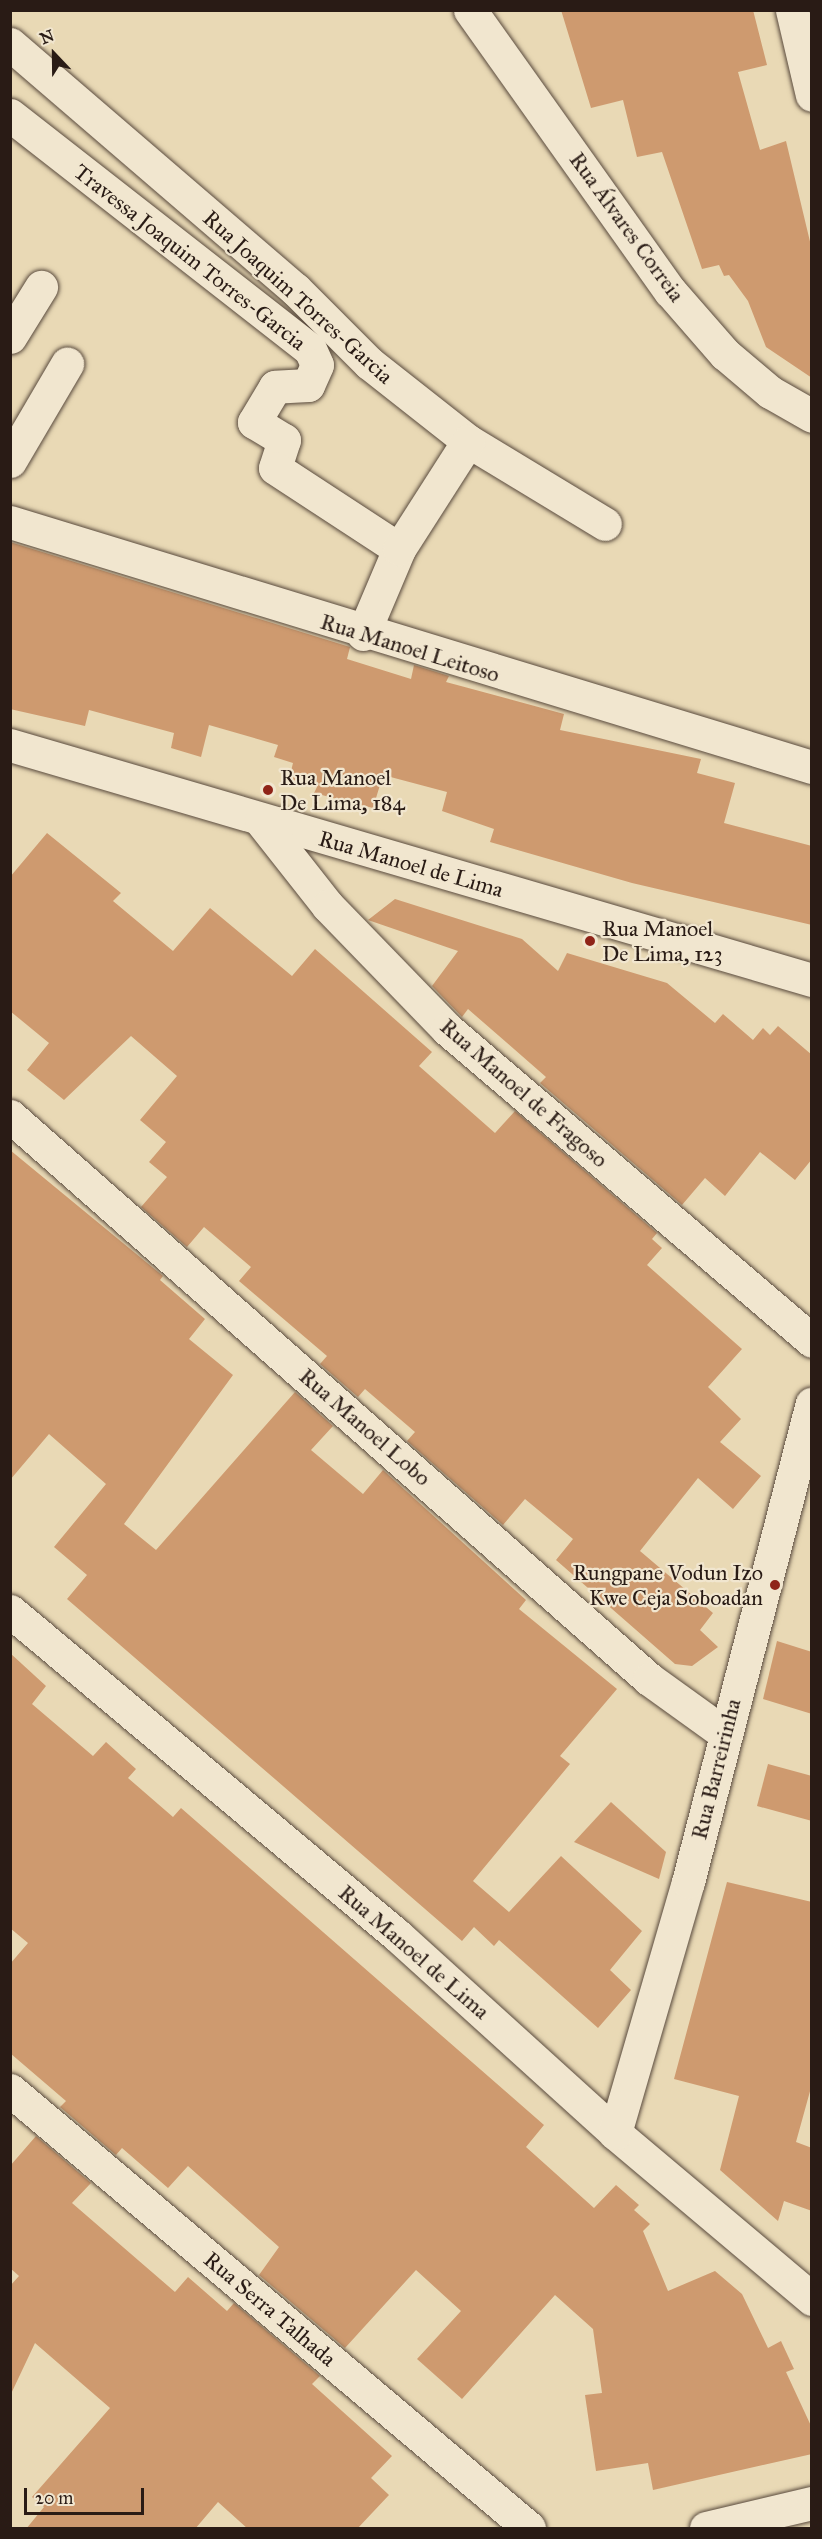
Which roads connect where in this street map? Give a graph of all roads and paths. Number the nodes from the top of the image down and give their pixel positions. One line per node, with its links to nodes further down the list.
1 (470, 10): 11 (street, Rua Álvares Correia)
2 (792, 10): 4 (street)
3 (10, 44): 7 (street, Rua Joaquim Torres-Garcia)
4 (812, 95)
5 (10, 115): 8 (street, Travessa Joaquim Torres-Garcia)
6 (41, 287): 9 (street)
7 (295, 289): 8 (street); 12 (street, Rua Joaquim Torres-Garcia)
8 (270, 315): 16 (street, Travessa Joaquim Torres-Garcia)
9 (10, 337)
10 (67, 364): 13 (street)
11 (812, 416)
12 (468, 441): 15 (street, Rua Joaquim Torres-Garcia); 16 (street)
13 (10, 461)
14 (10, 522): 17 (street, Rua Manoel Leitoso)
15 (604, 524)
16 (399, 549): 17 (street)
17 (363, 634): 19 (street, Rua Manoel Leitoso)
18 (10, 745): 20 (street, Rua Manoel de Lima)
19 (812, 767)
20 (261, 821): 21 (street, Rua Manoel de Lima); 23 (street, Rua Manoel de Fragoso)
21 (812, 980)
22 (10, 1116): 26 (street, Rua Manoel Lobo)
23 (812, 1341)
24 (812, 1404): 26 (street, Rua Barreirinha)
25 (10, 1611): 28 (street, Rua Manoel de Lima)
26 (724, 1733): 28 (street, Rua Barreirinha)
27 (10, 2090): 31 (street, Rua Serra Talhada)
28 (615, 2133): 29 (street, Rua Manoel de Lima)
29 (812, 2299)
30 (806, 2513): 32 (street)
31 (529, 2529)
32 (706, 2529)

